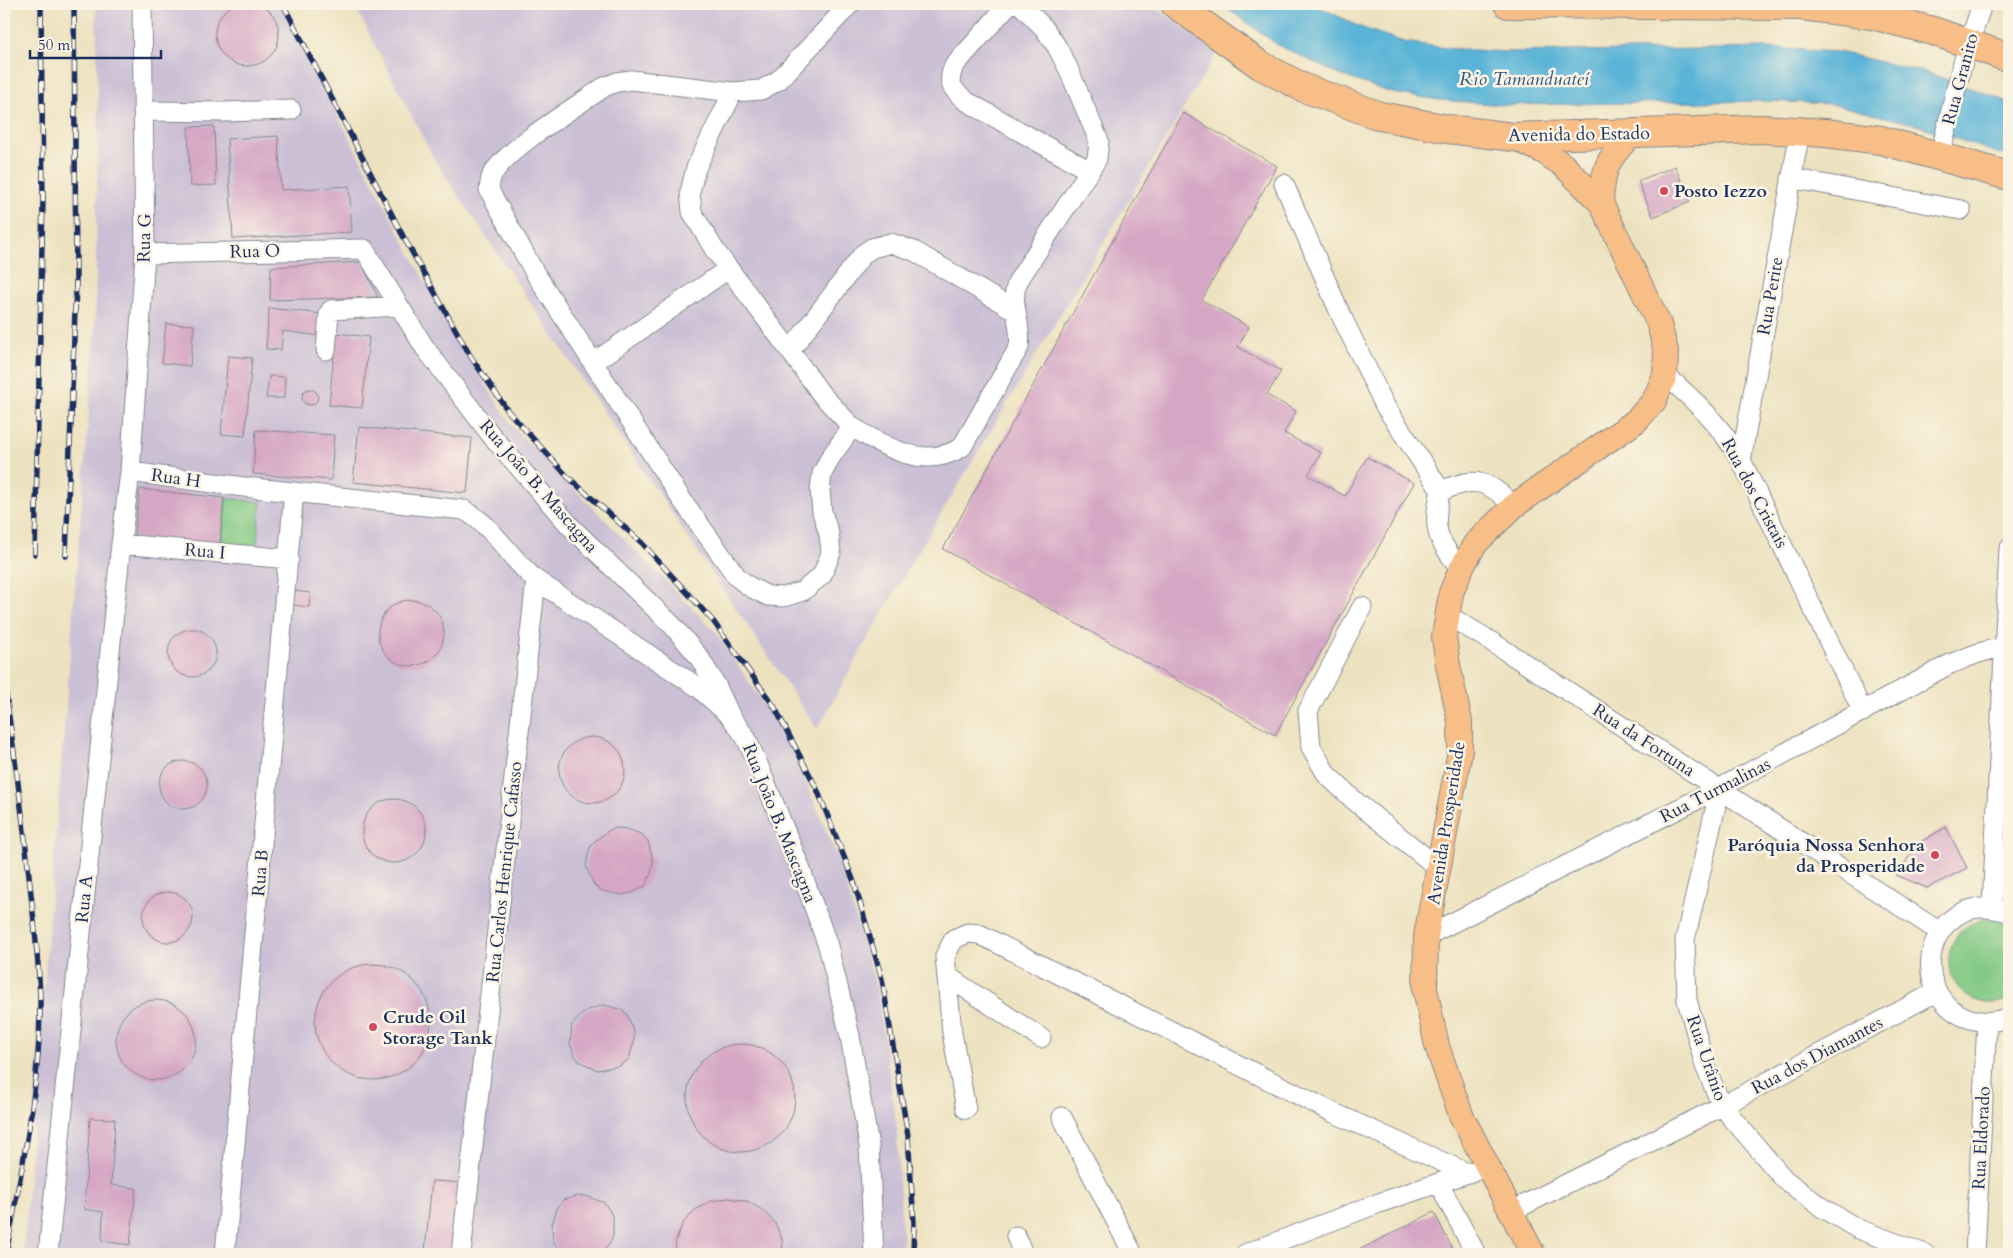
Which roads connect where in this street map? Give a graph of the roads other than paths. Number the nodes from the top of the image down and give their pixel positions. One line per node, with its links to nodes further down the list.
1 (142, 4): 14 (street, Rua G)
2 (850, 4): 12 (street)
3 (1009, 4): 19 (street)
4 (1020, 4): 19 (street)
5 (1176, 4): 17 (highway, Avenida do Estado)
6 (1508, 4): 7 (highway)
7 (1577, 4): 9 (highway)
8 (1982, 4): 10 (street, Rua Granito)
9 (1804, 5): 10 (highway)
10 (1968, 43): 11 (highway); 18 (street, Rua Granito)
11 (2009, 58)
12 (733, 92): 27 (street); 32 (street)
13 (291, 110): 14 (street)
14 (144, 111): 26 (street, Rua G)
15 (1800, 131): 16 (highway, Avenida do Estado); 18 (highway, Avenida do Estado); 21 (street, Rua Perite)
16 (1632, 134): 17 (highway, Avenida do Estado); 23 (main road)
17 (1513, 137): 23 (main road)
18 (1942, 146): 20 (highway, Avenida do Estado)
19 (1090, 171): 29 (street)
20 (2009, 176)
21 (1791, 178): 24 (street); 35 (street, Rua Perite)
22 (1284, 184): 37 (street)
23 (1601, 203): 33 (main road)
24 (1961, 210)
25 (364, 249): 26 (street, Rua O); 28 (street, Rua João B. Mascagna)
26 (145, 254): 36 (street, Rua G)
27 (728, 269): 31 (street); 32 (street)
28 (399, 306): 30 (street); 49 (street, Rua João B. Mascagna)
29 (1016, 310): 31 (street); 34 (street)
30 (326, 350)
31 (790, 351): 34 (street)
32 (593, 363): 34 (street)
33 (1665, 375): 35 (street, Rua dos Cristais); 39 (main road, Avenida Prosperidade)
34 (852, 427)
35 (1741, 460): 48 (street, Rua dos Cristais)
36 (130, 472): 38 (street, Rua H); 40 (street, Rua H)
37 (1441, 491): 39 (street); 43 (street)
38 (294, 492): 42 (street, Rua B); 44 (street, Rua H)
39 (1514, 506): 43 (main road, Avenida Prosperidade)
40 (121, 544): 42 (street, Rua I); 67 (street, Rua A)
41 (2009, 549): 47 (street)
42 (289, 558): 68 (street, Rua B)
43 (1461, 569): 46 (main road, Avenida Prosperidade)
44 (536, 580): 49 (street, Rua H); 69 (street, Rua Carlos Henrique Cafasso)
45 (1362, 607): 51 (street)
46 (1447, 615): 50 (street, Rua da Fortuna); 51 (main road, Avenida Prosperidade)
47 (2007, 649): 48 (street, Rua Turmalinas); 52 (street)
48 (1863, 712): 50 (street, Rua Turmalinas)
49 (730, 717): 70 (street, Rua João B. Mascagna)
50 (1720, 788): 53 (street, Rua da Fortuna); 54 (street, Rua Turmalinas); 60 (street, Rua Urânio)
51 (1440, 869): 54 (main road, Avenida Prosperidade)
52 (2000, 910): 53 (street)
53 (1940, 932): 56 (street)
54 (1426, 936): 63 (main road, Avenida Prosperidade)
55 (947, 976): 59 (street); 61 (street); 63 (street)
56 (1936, 992): 58 (street); 60 (street, Rua dos Diamantes)
57 (2009, 1017): 58 (street)
58 (1988, 1022): 77 (street, Rua Eldorado)
59 (1040, 1038)
60 (1722, 1106): 65 (street, Rua dos Diamantes); 76 (street, Rua Urânio)
61 (966, 1109)
62 (1062, 1117): 72 (street)
63 (1477, 1169): 64 (street); 65 (main road, Avenida Prosperidade)
64 (1439, 1184): 73 (street); 74 (street)
65 (1510, 1212): 75 (main road, Avenida Prosperidade)
66 (1016, 1236): 71 (street)
67 (48, 1254)
68 (225, 1254)
69 (461, 1254)
70 (874, 1254)
71 (1023, 1254)
72 (1133, 1254)
73 (1245, 1254)
74 (1476, 1254)
75 (1533, 1254)
76 (1925, 1254)
77 (1975, 1254)

